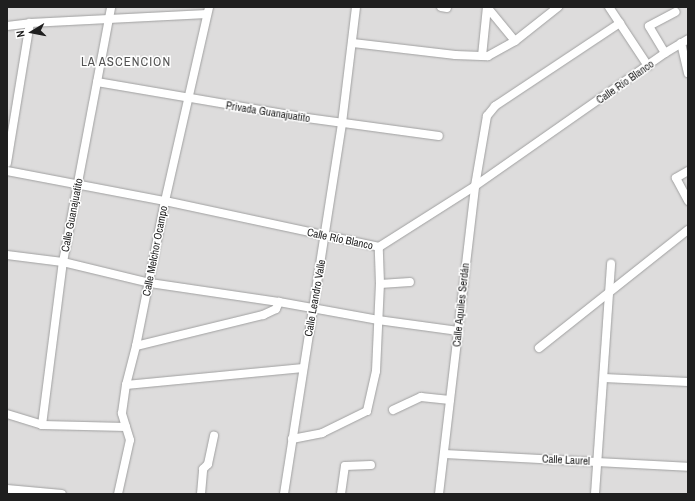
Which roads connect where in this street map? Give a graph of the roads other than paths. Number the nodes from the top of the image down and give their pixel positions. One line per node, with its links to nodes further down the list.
1 (111, 7): 10 (street, Calle Guanajuatito)
2 (356, 7): 16 (street, Calle Leandro Valle)
3 (441, 7): 7 (street)
4 (487, 7): 14 (street); 18 (street)
5 (558, 7): 14 (street)
6 (609, 7): 12 (street)
7 (447, 8)
8 (208, 10): 10 (street); 22 (street, Calle Melchor Ocampo)
9 (675, 12): 17 (street)
10 (109, 20): 11 (street); 21 (street, Calle Guanajuatito)
11 (30, 23): 13 (street); 25 (street)
12 (620, 23): 19 (street); 29 (street, Calle Aquiles Serdán)
13 (7, 26)
14 (515, 41): 18 (street)
15 (684, 41): 17 (street, Calle Río Blanco); 20 (street)
16 (353, 42): 18 (street); 23 (street, Calle Leandro Valle)
17 (665, 53): 19 (street, Calle Río Blanco)
18 (482, 56)
19 (648, 66): 29 (street, Calle Río Blanco)
20 (688, 73)
21 (97, 82): 22 (street, Privada Guanajuatito); 28 (street, Calle Guanajuatito)
22 (188, 98): 23 (street, Privada Guanajuatito); 31 (street, Calle Melchor Ocampo)
23 (342, 123): 24 (street, Privada Guanajuatito); 33 (street, Calle Leandro Valle)
24 (439, 136)
25 (7, 163)
26 (7, 171): 28 (street, Calle Río Blanco)
27 (688, 171): 30 (street)
28 (78, 185): 31 (street, Calle Río Blanco); 36 (street, Calle Guanajuatito)
29 (475, 186): 34 (street, Calle Río Blanco); 45 (street, Calle Aquiles Serdán)
30 (688, 201)
31 (165, 202): 33 (street, Calle Río Blanco); 39 (street, Calle Melchor Ocampo)
32 (688, 230): 41 (street)
33 (325, 236): 34 (street, Calle Río Blanco); 43 (street, Calle Leandro Valle)
34 (379, 247): 40 (street)
35 (7, 254): 36 (street)
36 (63, 262): 39 (street); 55 (street, Calle Guanajuatito)
37 (611, 264): 41 (street)
38 (410, 282): 40 (street)
39 (150, 283): 42 (street); 46 (street, Calle Melchor Ocampo)
40 (380, 284): 44 (street)
41 (610, 292): 47 (street); 49 (street)
42 (279, 302): 43 (street); 46 (street)
43 (313, 308): 44 (street); 48 (street, Calle Leandro Valle)
44 (378, 320): 45 (street); 58 (street)
45 (458, 331): 52 (street, Calle Aquiles Serdán)
46 (136, 346): 51 (street, Calle Melchor Ocampo)
47 (539, 348)
48 (303, 368): 51 (street); 58 (street, Calle Leandro Valle)
49 (604, 378): 50 (street); 60 (street)
50 (688, 382)
51 (126, 385): 56 (street, Calle Melchor Ocampo)
52 (450, 400): 53 (street); 59 (street, Calle Aquiles Serdán)
53 (393, 410)
54 (7, 414): 55 (street)
55 (42, 425): 56 (street)
56 (126, 427): 65 (street, Calle Melchor Ocampo)
57 (214, 436): 66 (street)
58 (292, 440): 67 (street, Calle Leandro Valle)
59 (444, 454): 60 (street, Calle Laurel); 69 (street, Calle Aquiles Serdán)
60 (597, 461): 62 (street, Calle Laurel); 70 (street)
61 (371, 465): 68 (street)
62 (688, 467)
63 (7, 489): 64 (street)
64 (62, 494)
65 (118, 494)
66 (201, 494)
67 (284, 494)
68 (341, 494)
69 (439, 494)
70 (595, 494)

